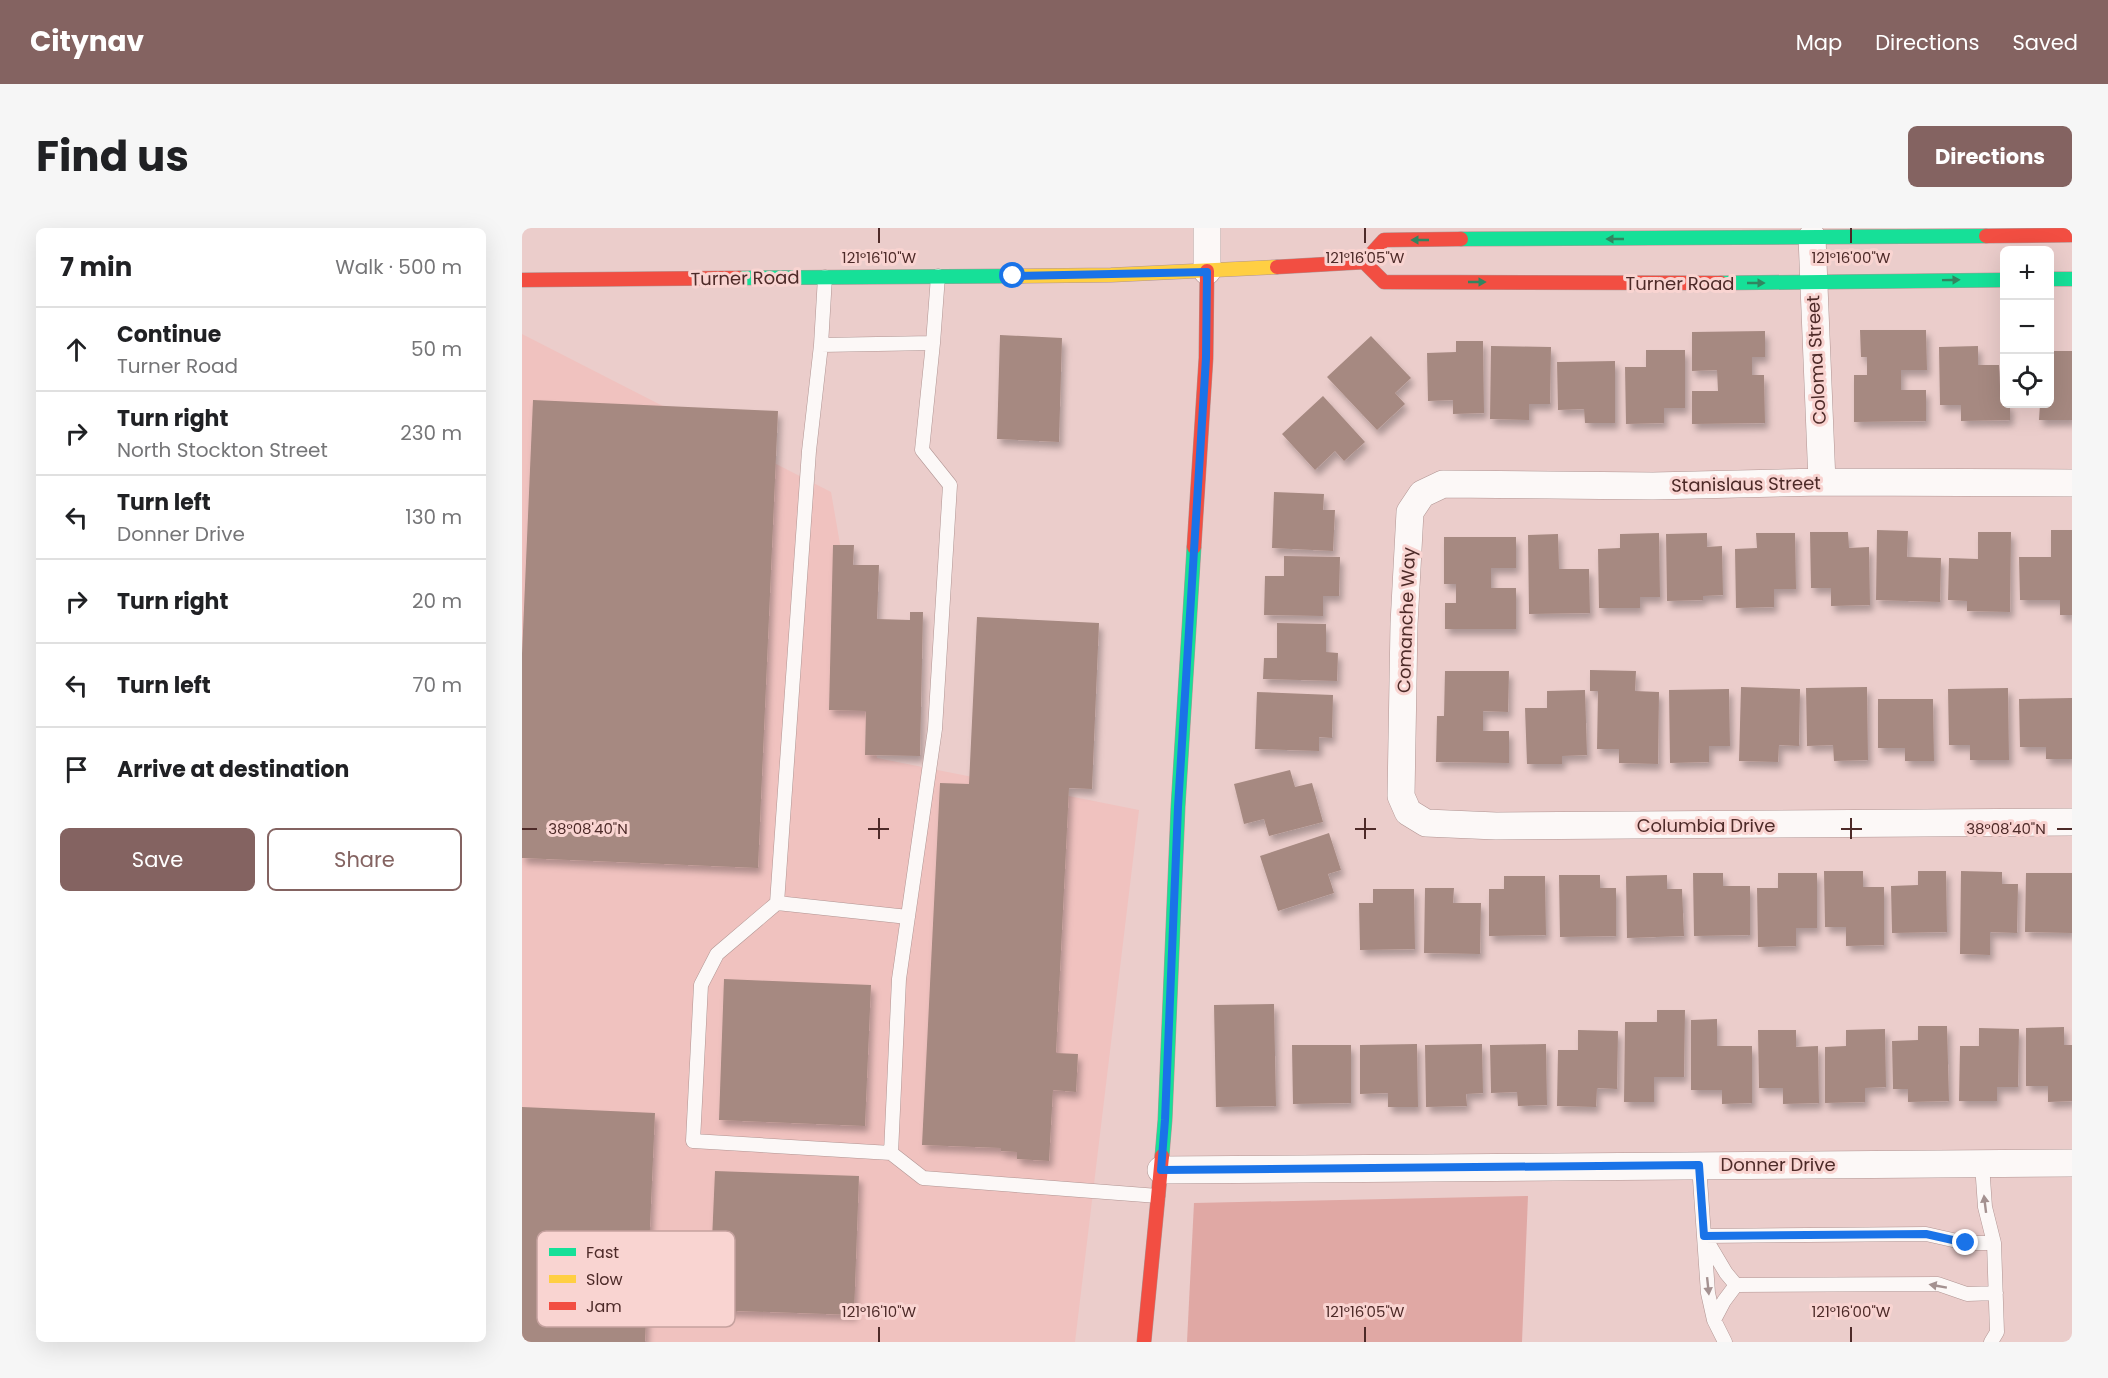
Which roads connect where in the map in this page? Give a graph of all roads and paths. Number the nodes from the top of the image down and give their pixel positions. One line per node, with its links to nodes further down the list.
1 (1207, 228): 6 (street)
2 (2072, 235): 4 (main road)
3 (1812, 237): 4 (main road); 5 (main road, one-way to 5); 13 (street, Coloma Street)
4 (2006, 238)
5 (1364, 262): 6 (main road, Turner Road); 13 (main road, Turner Road, one-way to 13)
6 (1207, 272): 7 (main road, Turner Road); 27 (main road)
7 (938, 276): 8 (main road, Turner Road); 14 (lane)
8 (825, 277): 12 (main road, Turner Road); 15 (lane)
9 (2000, 279): 13 (main road, Turner Road, one-way to 9)
10 (2054, 279): 11 (main road)
11 (2072, 279)
12 (522, 280)
13 (1813, 283): 16 (street, Coloma Street)
14 (933, 343): 15 (lane); 22 (lane)
15 (820, 345): 21 (lane)
16 (1822, 482): 17 (street, Stanislaus Street); 18 (street, Stanislaus Street)
17 (2072, 483)
18 (1422, 494): 19 (street, Comanche Way)
19 (1402, 748): 20 (street, Columbia Drive)
20 (2072, 822)
21 (777, 903): 22 (lane); 23 (lane)
22 (908, 917): 23 (lane)
23 (891, 1153): 27 (lane)
24 (2072, 1163): 25 (street, Donner Drive)
25 (1983, 1164): 26 (street, Donner Drive); 29 (lane, one-way to 25)
26 (1699, 1165): 27 (street, Donner Drive); 28 (lane)
27 (1159, 1183): 33 (main road)
28 (1704, 1236): 29 (lane); 30 (lane); 32 (lane, one-way to 32)
29 (1994, 1243): 31 (lane)
30 (1736, 1285): 31 (lane, one-way to 30); 32 (lane)
31 (1996, 1293): 35 (lane)
32 (1714, 1320): 34 (lane)
33 (1143, 1342)
34 (1725, 1342)
35 (1991, 1342)

